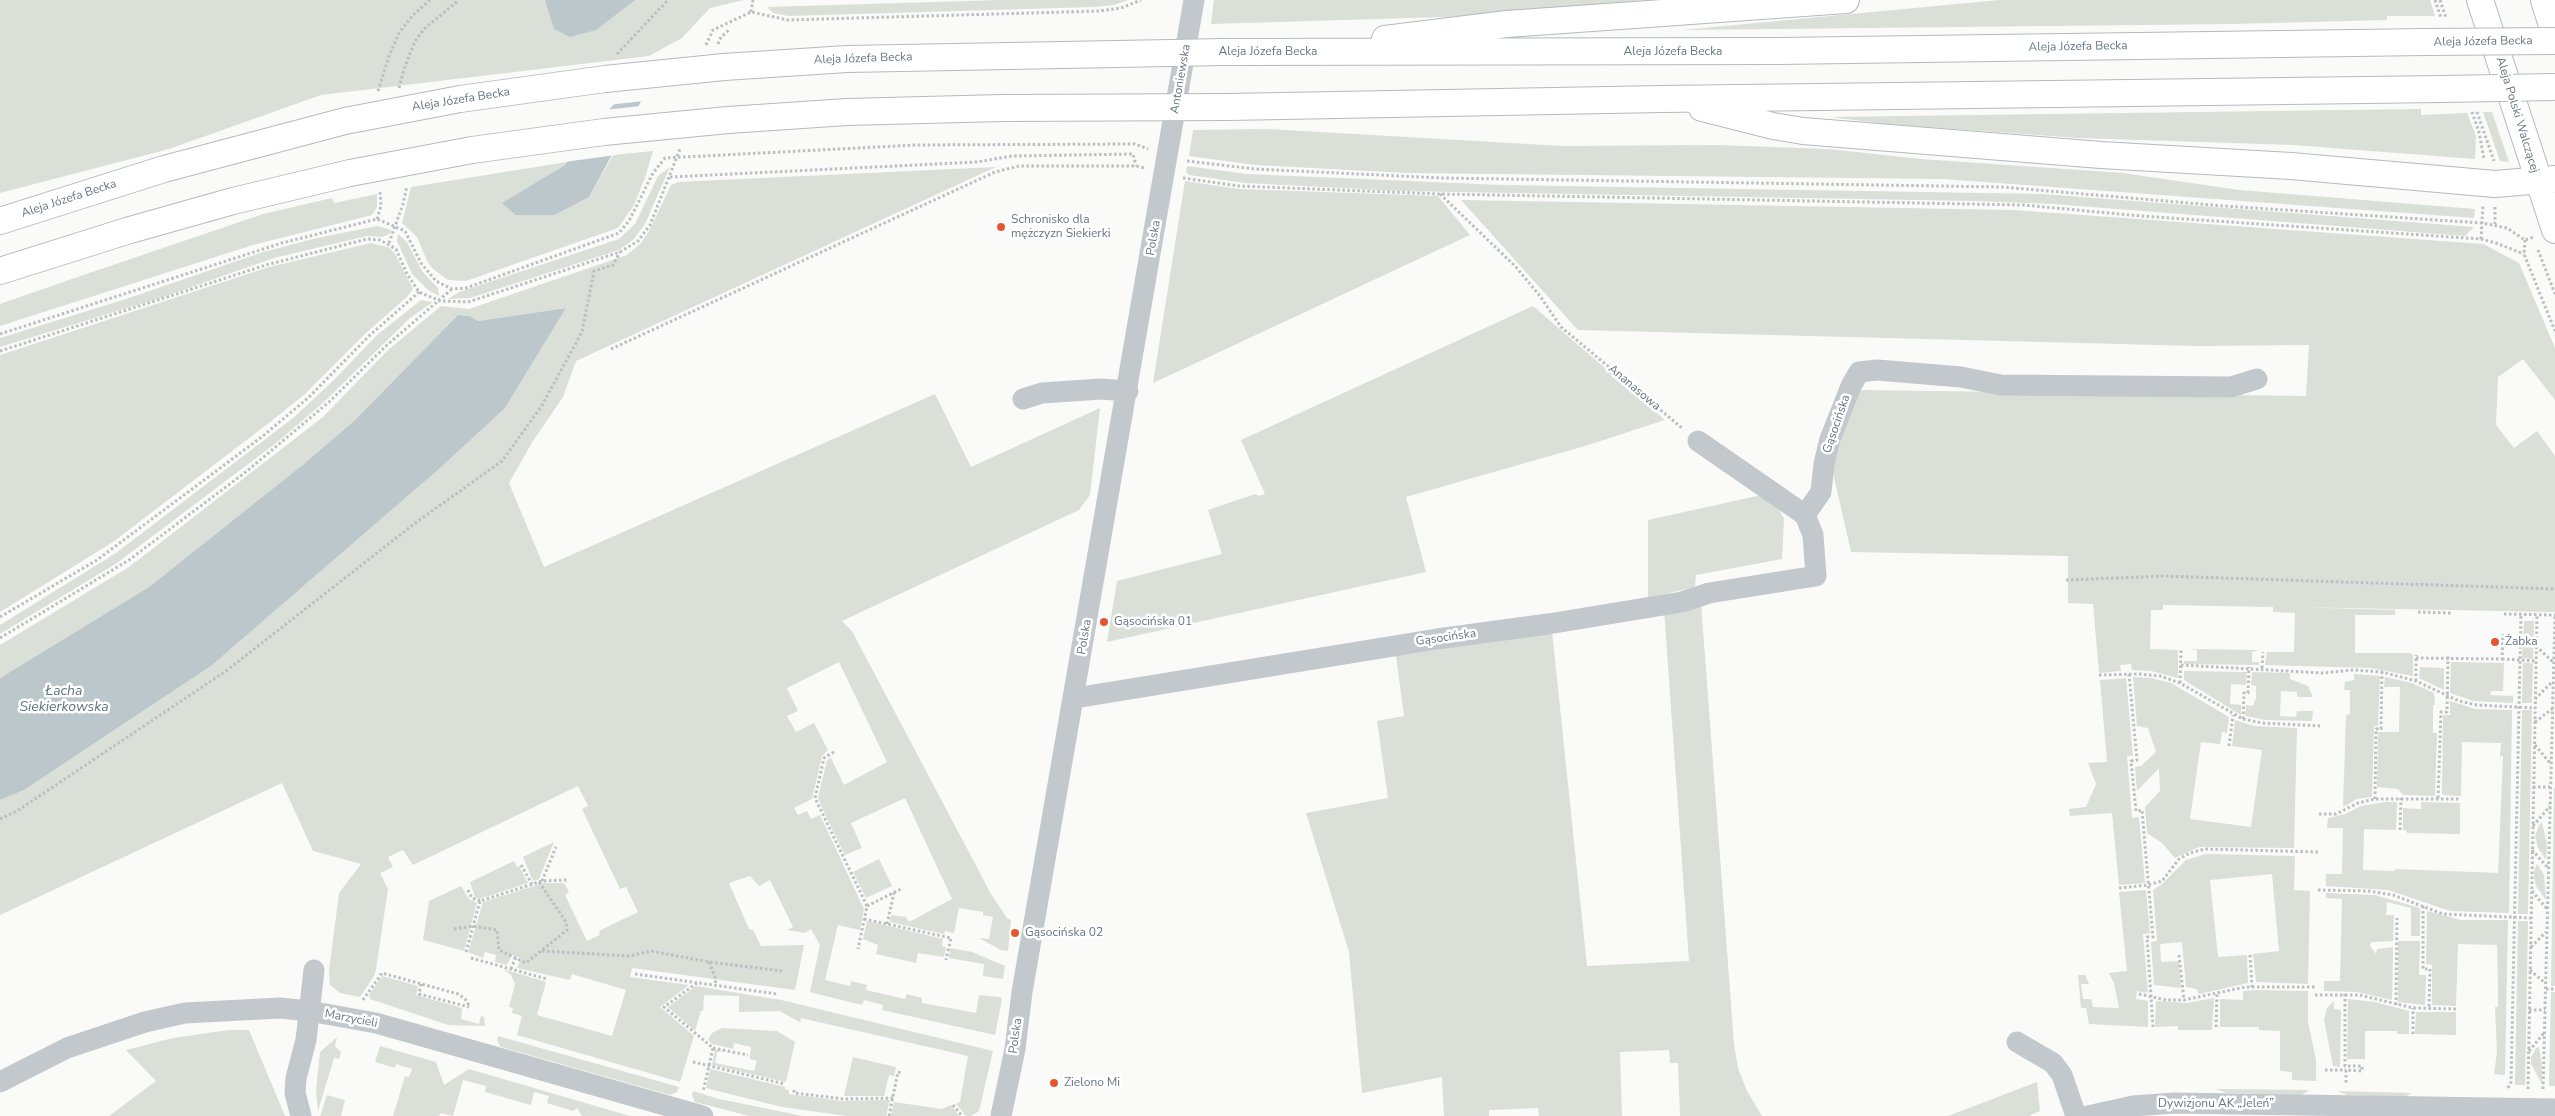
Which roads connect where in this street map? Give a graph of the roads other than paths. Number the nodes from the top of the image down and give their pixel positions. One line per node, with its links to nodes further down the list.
1 (1194, 0): 10 (street, Antoniewska)
2 (1846, 0): 7 (main road)
3 (2480, 0): 11 (main road, Aleja Polski Walczącej)
4 (2544, 0): 5 (main road)
5 (2555, 35)
6 (2555, 41): 7 (main road, Aleja Józefa Becka, bridge)
7 (1338, 51): 12 (main road, Aleja Józefa Becka, bridge)
8 (2555, 87): 9 (main road, bridge)
9 (1662, 99): 11 (main road); 14 (main road, bridge)
10 (1167, 163): 16 (street, Polska)
11 (2546, 180): 13 (main road, Aleja Polski Walczącej)
12 (0, 221)
13 (2546, 233)
14 (0, 270)
15 (2257, 379): 19 (street, Gąsocińska)
16 (1128, 391): 17 (street); 20 (street, Polska)
17 (1023, 399)
18 (1698, 442): 19 (street)
19 (1805, 515): 20 (street, Gąsocińska)
20 (1075, 698): 28 (street, Polska)
21 (314, 970): 22 (street)
22 (309, 1011): 24 (street, Marzycieli); 26 (street); 27 (street, Marzycieli)
23 (2017, 1042): 29 (street)
24 (0, 1082)
25 (2544, 1106): 30 (street, Dywizjonu AK „Jeleń”)
26 (301, 1116)
27 (703, 1116)
28 (1001, 1116)
29 (2076, 1116)
30 (2088, 1116)

